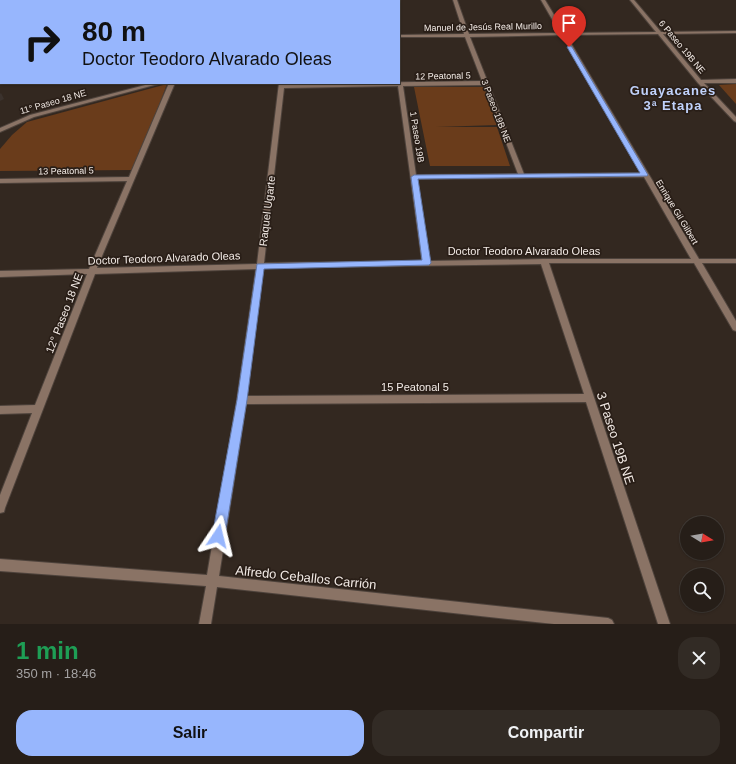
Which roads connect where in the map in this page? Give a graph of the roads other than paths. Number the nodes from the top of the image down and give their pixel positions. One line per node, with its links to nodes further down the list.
1 (455, 0): 8 (street, 3 Paseo 19B NE)
2 (543, 0): 6 (street, Enrique Gil Gilbert)
3 (632, 0): 5 (street, 6 Paseo 19B NE)
4 (736, 32): 5 (street, Manuel de Jesús Real Murillo)
5 (661, 33): 6 (street, Manuel de Jesús Real Murillo); 11 (street, 6 Paseo 19B NE)
6 (562, 34): 8 (street, Manuel de Jesús Real Murillo); 18 (street, Enrique Gil Gilbert)
7 (400, 36): 8 (street, Manuel de Jesús Real Murillo)
8 (466, 36): 10 (street, 3 Paseo 19B NE)
9 (736, 81): 11 (street)
10 (485, 82): 15 (street, 12 Peatonal 5); 20 (street, 3 Paseo 19B NE)
11 (700, 82): 16 (street, 6 Paseo 19B NE)
12 (155, 84): 17 (street, 11° Paseo 18 NE)
13 (172, 84): 21 (street, 12° Paseo 18 NE)
14 (282, 84): 15 (street, 12 Peatonal 5); 27 (street, Raquel Ugarte)
15 (400, 85): 19 (street, 1 Paseo 19B)
16 (736, 120)
17 (0, 130)
18 (644, 175): 20 (street); 24 (street, Enrique Gil Gilbert)
19 (414, 177): 20 (street); 26 (street, 1 Paseo 19B)
20 (522, 177)
21 (132, 179): 22 (street, 13 Peatonal 5); 28 (street, 12° Paseo 18 NE)
22 (0, 181)
23 (544, 260): 24 (street, Doctor Teodoro Alvarado Oleas); 26 (street, Doctor Teodoro Alvarado Oleas); 31 (street, 3 Paseo 19B NE)
24 (696, 262): 25 (street, Doctor Teodoro Alvarado Oleas); 30 (street, Enrique Gil Gilbert)
25 (736, 262)
26 (426, 263): 27 (street, Doctor Teodoro Alvarado Oleas)
27 (260, 266): 28 (street, Doctor Teodoro Alvarado Oleas); 32 (street, Raquel Ugarte)
28 (92, 271): 29 (street, Doctor Teodoro Alvarado Oleas); 33 (street, 12° Paseo 18 NE)
29 (0, 274)
30 (736, 328)
31 (589, 398): 32 (street, 15 Peatonal 5); 40 (street, 3 Paseo 19B NE)
32 (242, 400): 37 (street, Raquel Ugarte)
33 (39, 409): 34 (street); 35 (street, 12° Paseo 18 NE)
34 (0, 410)
35 (0, 508)
36 (0, 565): 37 (street, Alfredo Ceballos Carrión)
37 (211, 581): 38 (street, Raquel Ugarte); 39 (street, Alfredo Ceballos Carrión)
38 (205, 624)
39 (608, 624)
40 (664, 624)

